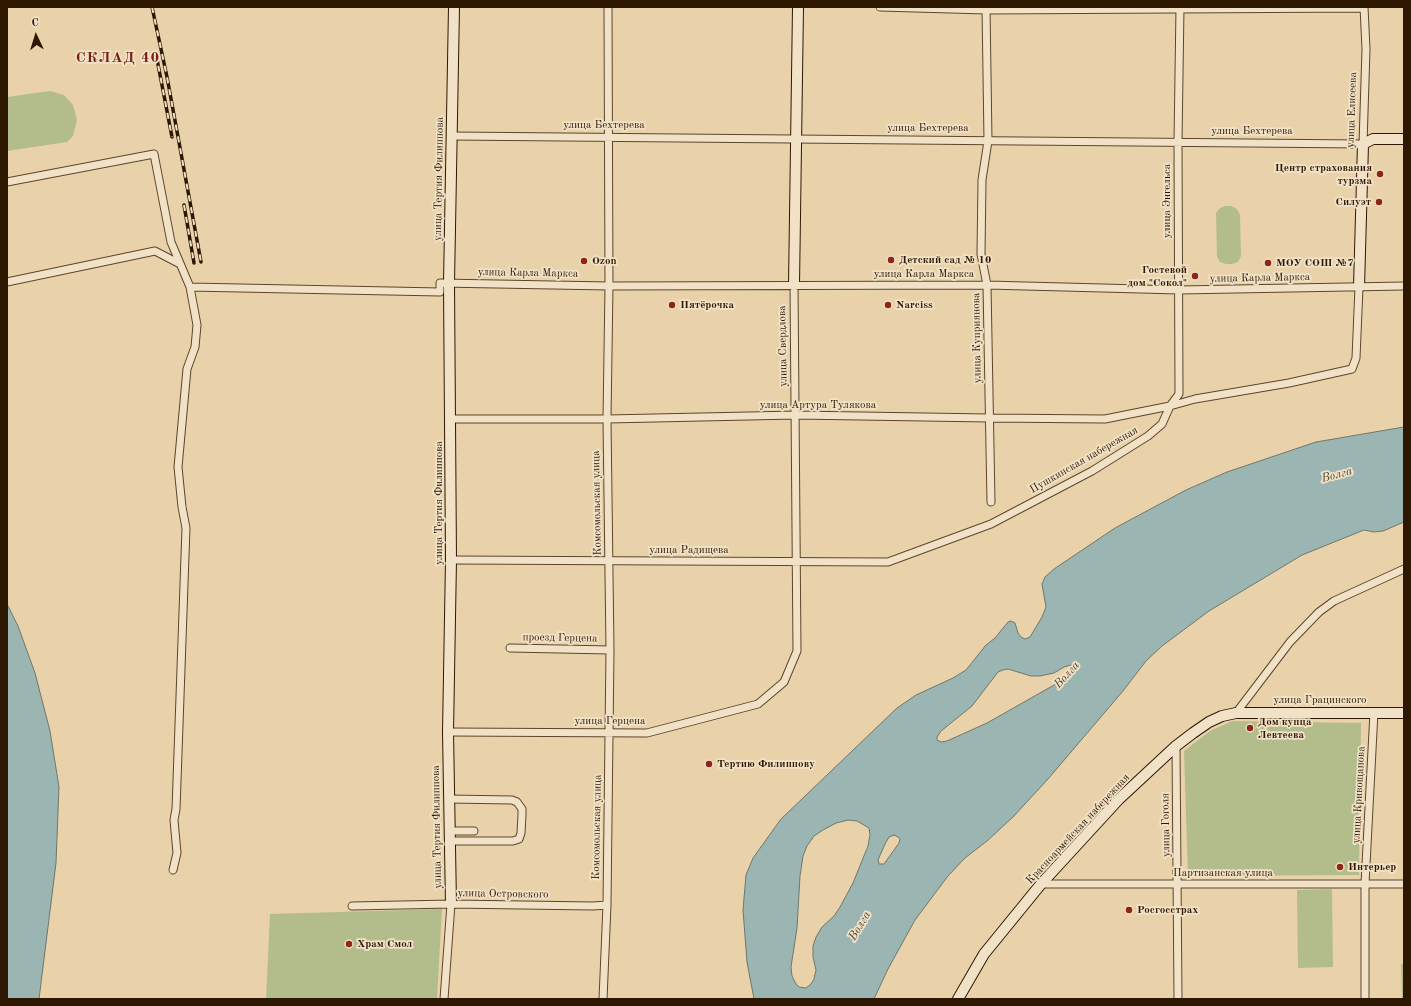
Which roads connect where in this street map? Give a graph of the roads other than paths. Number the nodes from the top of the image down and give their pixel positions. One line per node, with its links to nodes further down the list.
1 (454, 7): 8 (street, улица Тертия Филиппова)
2 (608, 7): 9 (street, Комсомольская улица)
3 (798, 7): 10 (street, улица Свердлова)
4 (880, 7): 7 (street)
5 (1364, 7): 6 (street); 14 (street, улица Елисеева)
6 (1180, 8): 7 (street); 13 (street, улица Энгельса)
7 (986, 9): 12 (street, улица Куприянова)
8 (451, 136): 9 (street, улица Бехтерева); 18 (street, улица Тертия Филиппова)
9 (609, 138): 10 (street, улица Бехтерева); 21 (street, Комсомольская улица)
10 (796, 139): 12 (street, улица Бехтерева); 19 (street, улица Свердлова)
11 (1404, 139): 14 (street, улица Бехтерева)
12 (988, 141): 13 (street, улица Бехтерева); 20 (street, улица Куприянова)
13 (1178, 142): 14 (street, улица Бехтерева); 25 (street, улица Энгельса)
14 (1363, 144): 24 (street, улица Елисеева)
15 (7, 182): 16 (street)
16 (180, 264): 17 (street); 23 (street)
17 (7, 282)
18 (447, 283): 21 (street, улица Карла Маркса); 23 (street); 29 (street, улица Тертия Филиппова)
19 (794, 285): 20 (street, улица Карла Маркса); 21 (street, улица Карла Маркса); 27 (street, улица Свердлова)
20 (987, 285): 25 (street, улица Карла Маркса); 28 (street, улица Куприянова)
21 (609, 286): 30 (street, Комсомольская улица)
22 (1404, 286): 24 (street, улица Карла Маркса)
23 (190, 287): 50 (street)
24 (1359, 287): 25 (street, улица Карла Маркса); 26 (street, улица Елисеева)
25 (1179, 290): 26 (street, улица Энгельса)
26 (1170, 406): 28 (street, улица Артура Тулякова); 32 (street, Пушкинская набережная)
27 (796, 415): 28 (street, улица Артура Тулякова); 30 (street, улица Артура Тулякова); 35 (street, улица Свердлова)
28 (989, 418): 31 (street, улица Куприянова)
29 (450, 419): 30 (street, улица Артура Тулякова); 33 (street, улица Тертия Филиппова)
30 (607, 419): 34 (street, Комсомольская улица)
31 (991, 502)
32 (925, 548): 35 (street, улица Радищева)
33 (451, 560): 34 (street, улица Радищева); 43 (street, улица Тертия Филиппова)
34 (608, 561): 35 (street, улица Радищева); 38 (street, Комсомольская улица)
35 (796, 561): 39 (street, улица Свердлова)
36 (1404, 569): 40 (street)
37 (510, 648): 38 (street, проезд Герцена)
38 (610, 650): 44 (street, Комсомольская улица)
39 (784, 682): 44 (street, улица Герцена)
40 (1236, 712): 41 (street, улица Грацинского); 45 (street, Красноармейская набережная)
41 (1374, 712): 42 (street, улица Грацинского); 53 (street, улица Кривощапова)
42 (1404, 713)
43 (448, 732): 44 (street, улица Герцена); 46 (street, улица Тертия Филиппова)
44 (609, 732): 56 (street, Комсомольская улица)
45 (1176, 746): 51 (street, Красноармейская набережная); 52 (street, улица Гоголя)
46 (449, 799): 47 (street, улица Тертия Филиппова); 49 (street)
47 (450, 831): 48 (street); 49 (street, улица Тертия Филиппова)
48 (474, 831)
49 (450, 842): 55 (street, улица Тертия Филиппова)
50 (173, 870)
51 (1041, 884): 52 (street, Партизанская улица); 60 (street, Красноармейская набережная)
52 (1178, 884): 53 (street, Партизанская улица); 61 (street, улица Гоголя)
53 (1365, 884): 54 (street, Партизанская улица); 62 (street, улица Кривощапова)
54 (1404, 884)
55 (450, 904): 56 (street, улица Островского); 57 (street, улица Островского); 58 (street, улица Тертия Филиппова)
56 (606, 905): 59 (street, Комсомольская улица)
57 (352, 906)
58 (444, 999)
59 (603, 999)
60 (958, 999)
61 (1178, 999)
62 (1365, 999)

